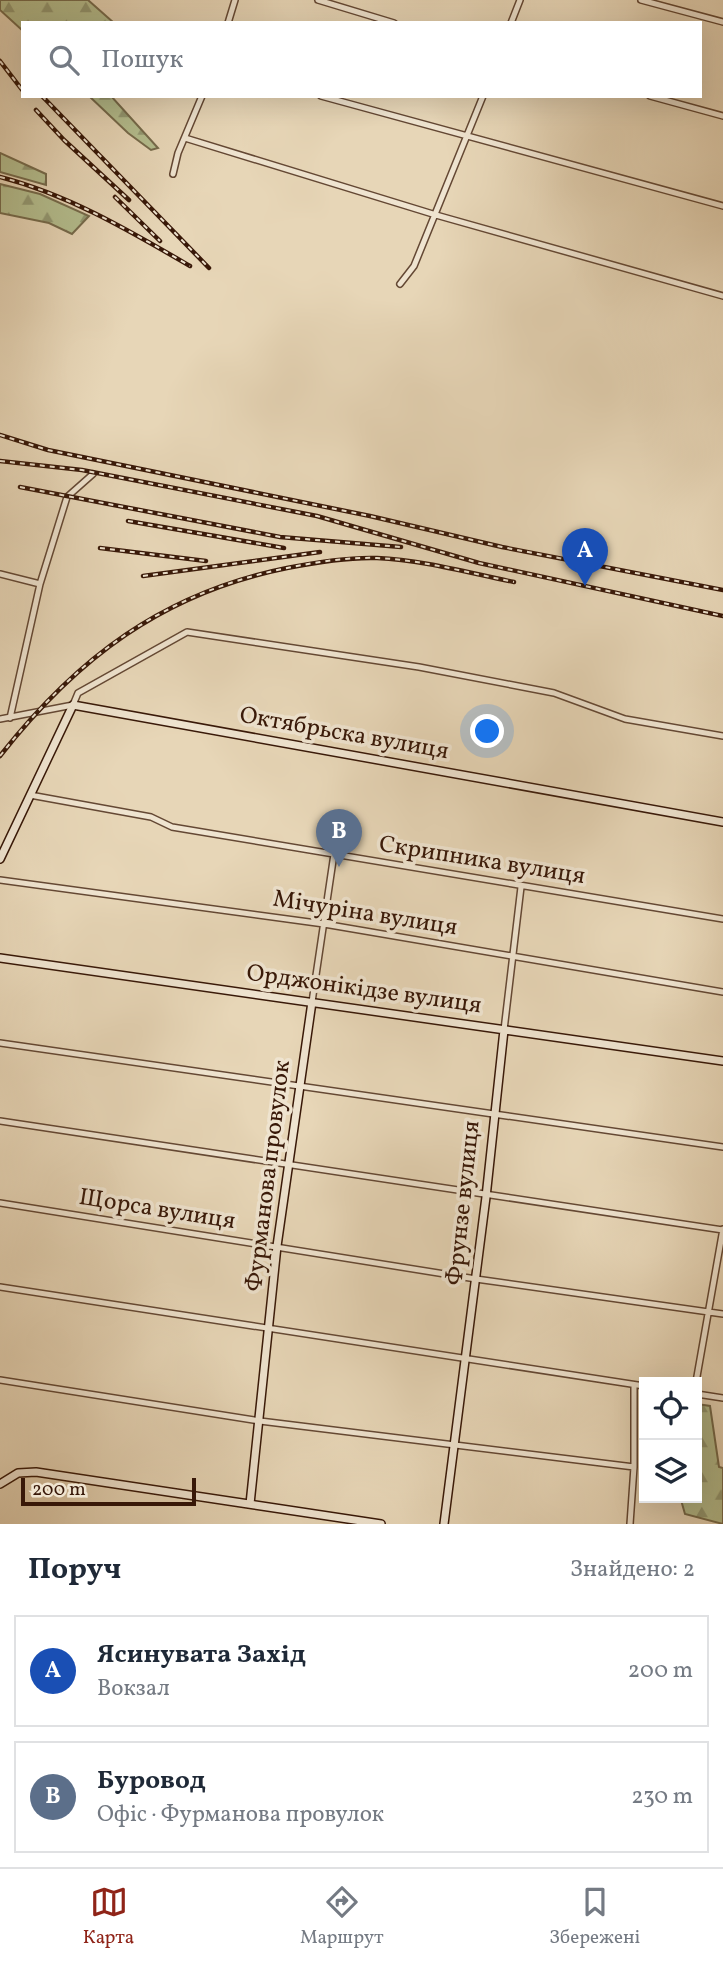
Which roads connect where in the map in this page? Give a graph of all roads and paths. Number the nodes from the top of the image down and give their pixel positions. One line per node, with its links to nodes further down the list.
1 (235, 0): 5 (street)
2 (318, 0): 6 (street)
3 (520, 0): 7 (street)
4 (641, 0): 8 (street)
5 (229, 21)
6 (387, 21)
7 (512, 21)
8 (723, 22)
9 (201, 98): 15 (street)
10 (328, 98): 14 (street)
11 (482, 98): 14 (street)
12 (657, 98): 13 (street)
13 (723, 116)
14 (466, 137): 17 (street); 18 (street)
15 (185, 138): 16 (street); 18 (street)
16 (173, 174)
17 (723, 206)
18 (436, 215): 19 (street); 20 (street)
19 (400, 284)
20 (723, 296)
21 (93, 474): 23 (street)
22 (0, 574): 23 (street)
23 (40, 584): 25 (street)
24 (73, 705): 25 (street, Октябрьска вулиця); 27 (street); 28 (main road); 29 (main road, Октябрьска вулиця)
25 (10, 718): 26 (street, Октябрьска вулиця)
26 (0, 719)
27 (723, 736)
28 (30, 795): 30 (street, Скрипника вулиця); 31 (main road)
29 (723, 822)
30 (334, 854): 33 (street, Скрипника вулиця); 35 (street, Фурманова провулок)
31 (0, 859)
32 (0, 880): 35 (street, Мічуріна вулиця)
33 (521, 887): 34 (street, Скрипника вулиця); 36 (street, Фрунзе вулиця)
34 (723, 919)
35 (324, 923): 36 (street, Мічуріна вулиця); 39 (street, Фурманова провулок)
36 (512, 956): 38 (street, Мічуріна вулиця); 40 (street, Фрунзе вулиця)
37 (0, 958): 39 (main road, Орджонікідзе вулиця)
38 (723, 992)
39 (312, 1002): 40 (main road, Орджонікідзе вулиця); 43 (main road, Фурманова провулок)
40 (504, 1030): 42 (main road, Орджонікідзе вулиця); 44 (main road, Фрунзе вулиця)
41 (0, 1043): 43 (street)
42 (723, 1061)
43 (300, 1087): 44 (street); 47 (main road, Фурманова провулок)
44 (494, 1115): 46 (street); 48 (main road, Фрунзе вулиця)
45 (0, 1121): 47 (street)
46 (723, 1147)
47 (288, 1167): 48 (street); 51 (main road, Фурманова провулок)
48 (486, 1197): 50 (street); 52 (main road, Фрунзе вулиця)
49 (0, 1203): 51 (street, Щорса вулиця)
50 (723, 1230): 54 (street)
51 (277, 1246): 52 (street, Щорса вулиця); 56 (main road, Фурманова провулок)
52 (476, 1279): 54 (street, Щорса вулиця); 57 (main road, Фрунзе вулиця)
53 (0, 1287): 56 (street)
54 (706, 1312): 55 (street, Щорса вулиця); 58 (street)
55 (723, 1314)
56 (270, 1329): 57 (street); 64 (main road, Фурманова провулок)
57 (466, 1360): 60 (street); 65 (main road, Фрунзе вулиця)
58 (697, 1377)
59 (0, 1380): 64 (street)
60 (634, 1385): 61 (street); 66 (street)
61 (639, 1386)
62 (702, 1395): 63 (street)
63 (723, 1398)
64 (260, 1421): 65 (street); 68 (main road, Фурманова провулок)
65 (456, 1445): 66 (street); 70 (main road, Фрунзе вулиця)
66 (634, 1467): 71 (street)
67 (0, 1484): 68 (main road)
68 (250, 1504): 69 (main road)
69 (381, 1524)
70 (444, 1524)
71 (630, 1524)

